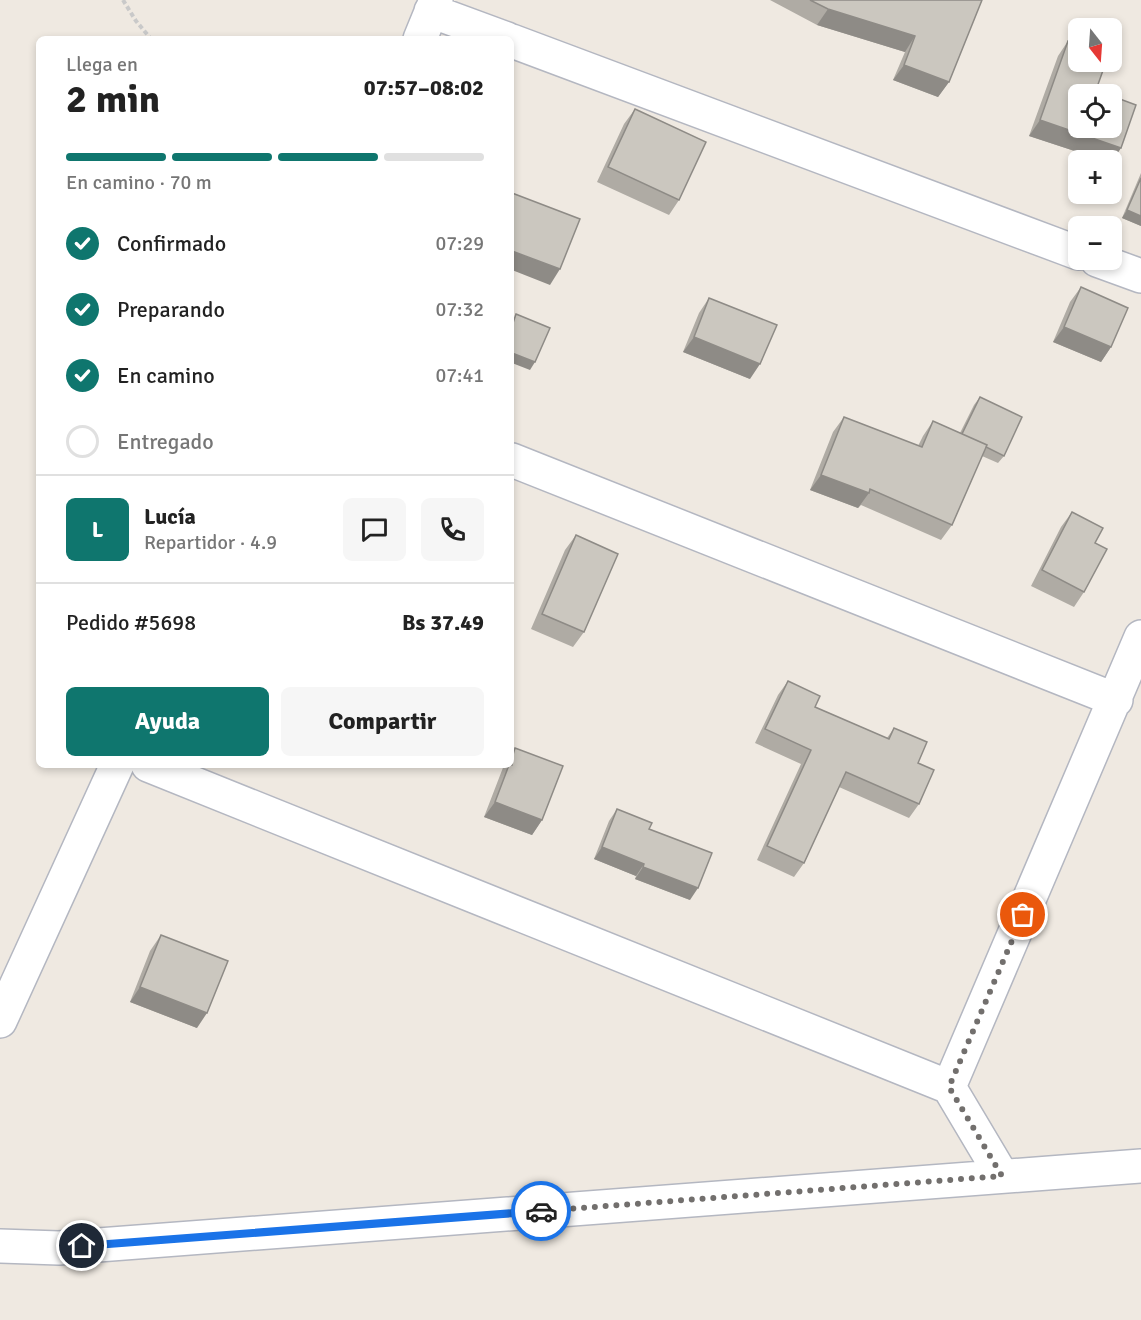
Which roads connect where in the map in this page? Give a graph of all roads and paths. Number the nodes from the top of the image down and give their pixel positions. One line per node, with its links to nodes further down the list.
1 (123, 0): 3 (path)
2 (429, 17): 4 (street)
3 (148, 36)
4 (496, 36)
5 (514, 42): 6 (street)
6 (1068, 249)
7 (1122, 269): 8 (street)
8 (1141, 276)
9 (514, 461): 11 (street)
10 (1141, 637): 11 (street)
11 (1116, 700): 15 (street)
12 (116, 768): 14 (street)
13 (154, 768): 15 (street)
14 (0, 1021)
15 (949, 1087): 17 (street)
16 (1141, 1166): 17 (street)
17 (1002, 1176): 18 (street)
18 (0, 1246)

